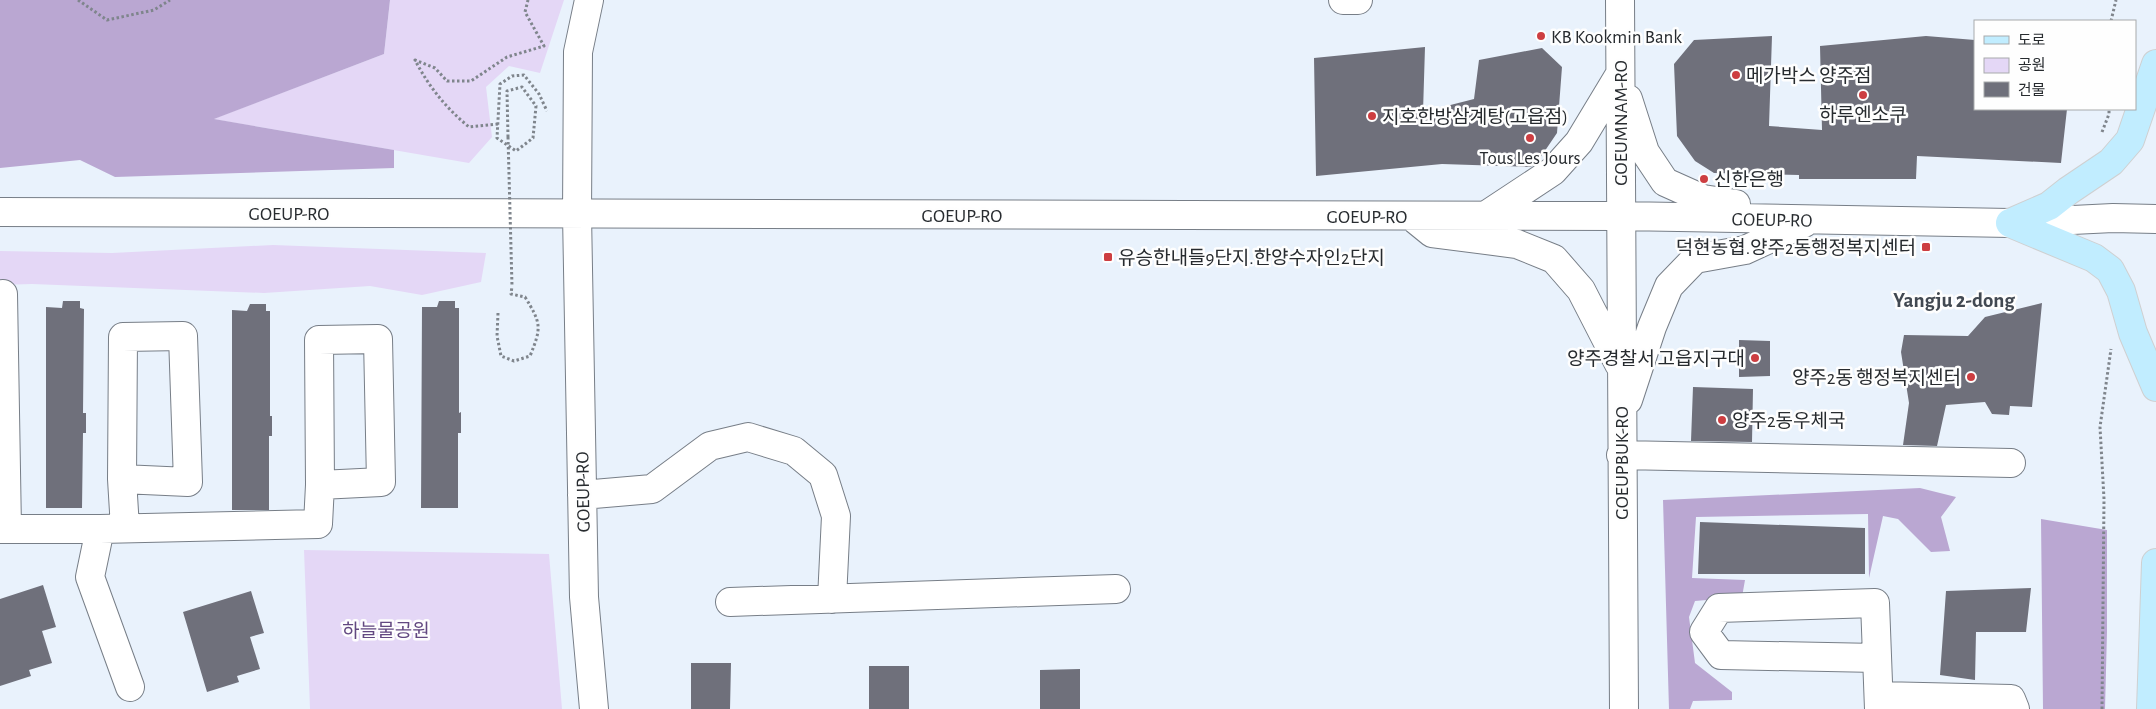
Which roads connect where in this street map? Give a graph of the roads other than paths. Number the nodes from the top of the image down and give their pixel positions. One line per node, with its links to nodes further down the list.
1 (589, 0): 8 (street, GOEUP-RO)
2 (1343, 0): 3 (street)
3 (1358, 0)
4 (1620, 0): 6 (street, GOEUMNAM-RO)
5 (2156, 64): 15 (main road)
6 (1620, 74): 10 (street); 11 (street, GOEUMNAM-RO); 14 (street)
7 (0, 212): 8 (street, GOEUP-RO)
8 (577, 214): 9 (street, GOEUP-RO); 24 (street, GOEUP-RO)
9 (1411, 216): 10 (street, GOEUP-RO); 17 (street)
10 (1484, 216): 11 (street, GOEUP-RO)
11 (1620, 216): 12 (street, GOEUP-RO); 17 (street, GOEUPBUK-RO)
12 (1811, 219): 14 (street, GOEUP-RO); 19 (street)
13 (2156, 219): 15 (street, GOEUP-RO)
14 (1839, 220): 15 (street, GOEUP-RO)
15 (2010, 223): 18 (main road)
16 (3, 294): 25 (street)
17 (1620, 367): 19 (street, GOEUPBUK-RO)
18 (2156, 387)
19 (1621, 420): 20 (street, GOEUPBUK-RO)
20 (1621, 455): 21 (street); 35 (street, GOEUPBUK-RO)
21 (2010, 463)
22 (122, 479): 22 (street); 26 (street)
23 (320, 485): 23 (street); 26 (street)
24 (582, 495): 29 (street); 34 (street, GOEUP-RO)
25 (3, 529): 26 (street)
26 (112, 529): 32 (street)
27 (2156, 563): 37 (main road)
28 (1116, 589): 29 (street)
29 (832, 599): 30 (street)
30 (730, 602)
31 (1877, 658): 31 (street); 33 (street)
32 (130, 687)
33 (1879, 702): 36 (street)
34 (594, 709)
35 (1624, 709)
36 (2015, 709)
37 (2151, 709)

